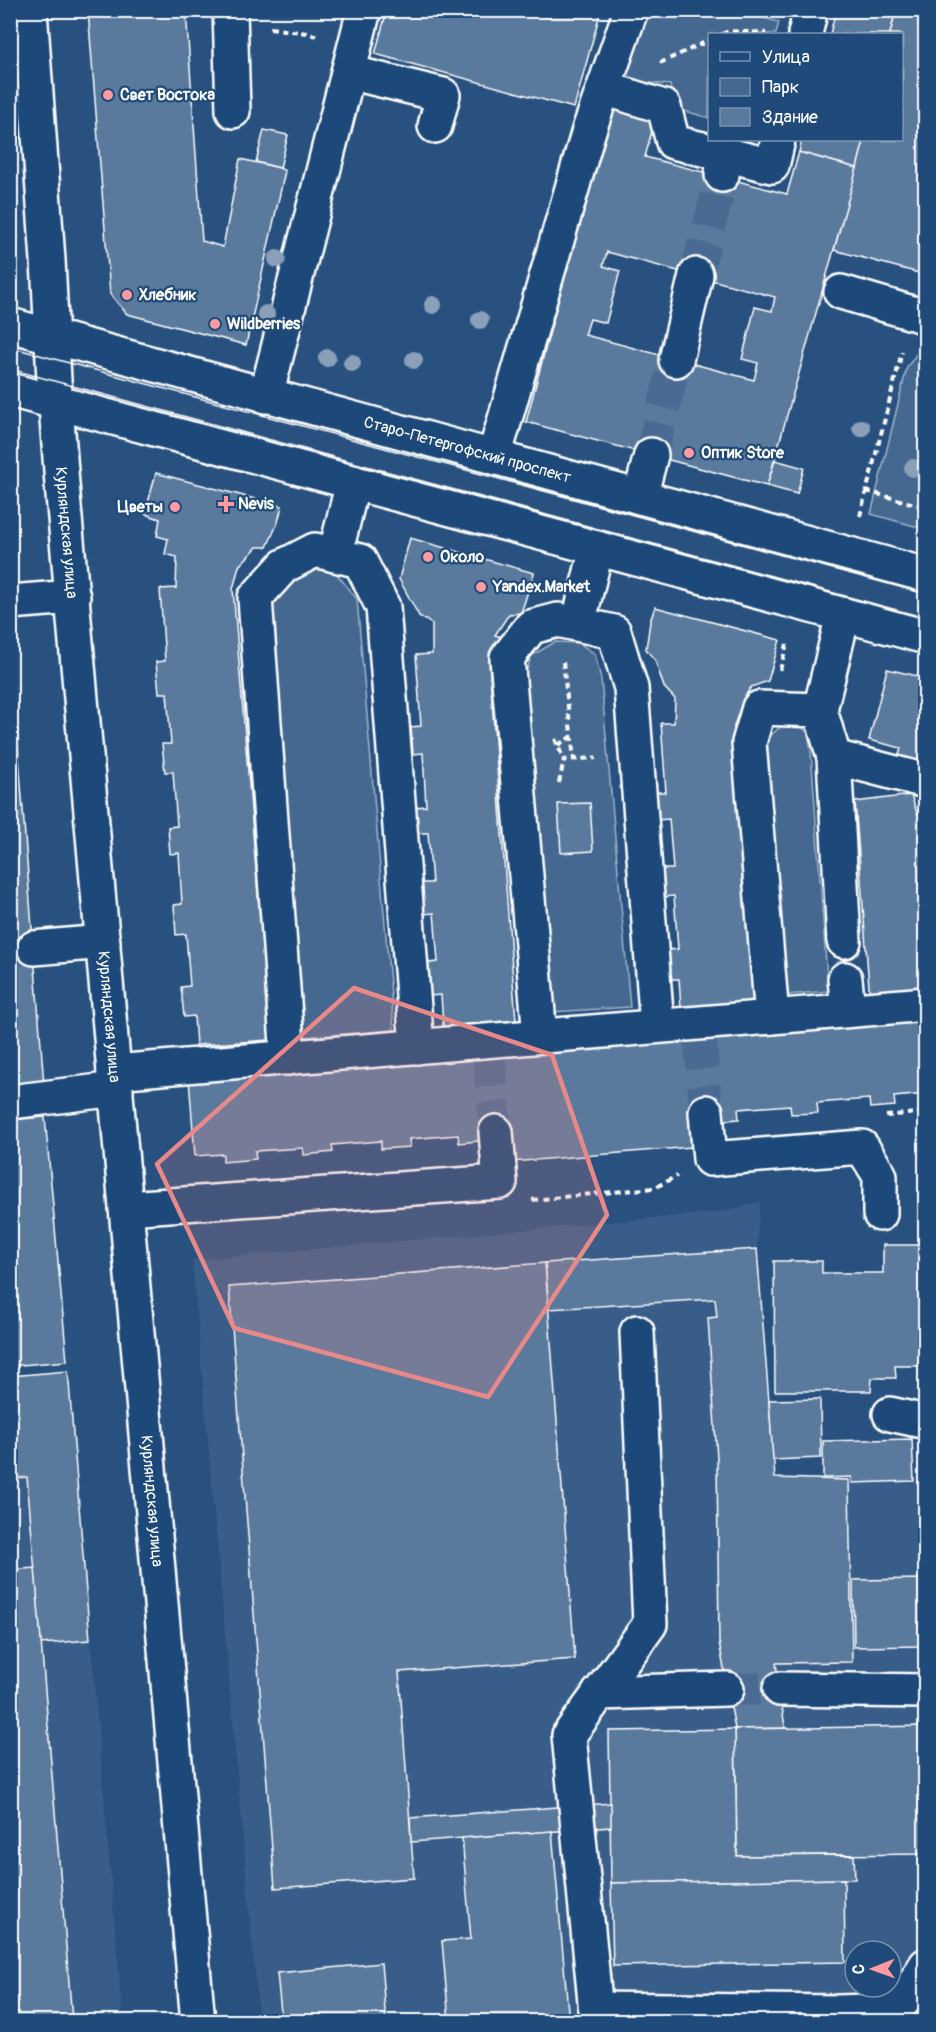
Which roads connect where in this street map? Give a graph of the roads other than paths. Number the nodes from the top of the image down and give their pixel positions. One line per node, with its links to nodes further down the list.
1 (30, 10): 6 (street, Курляндская улица)
2 (230, 10): 8 (street)
3 (364, 10): 5 (street)
4 (631, 10): 7 (street)
5 (351, 61): 9 (street); 18 (street)
6 (22, 81): 15 (street, Курляндская улица)
7 (604, 88): 10 (street); 21 (street)
8 (233, 111)
9 (435, 126)
10 (778, 141)
11 (696, 275): 16 (street)
12 (841, 292): 13 (street)
13 (919, 315)
14 (10, 325): 15 (street, Старо-Петергофский проспект)
15 (52, 336): 18 (street, Старо-Петергофский проспект); 19 (street, Курляндская улица)
16 (676, 360)
17 (10, 390): 19 (street)
18 (266, 396): 21 (street, Старо-Петергофский проспект)
19 (56, 402): 22 (street); 27 (street, Курляндская улица)
20 (651, 455): 23 (street)
21 (494, 457): 23 (street, Старо-Петергофский проспект)
22 (352, 482): 24 (street); 25 (street)
23 (640, 497): 26 (street, Старо-Петергофский проспект)
24 (597, 548): 29 (street); 30 (street)
25 (335, 555): 42 (street); 43 (street)
26 (926, 575)
27 (73, 597): 28 (street); 36 (street, Курляндская улица)
28 (10, 602)
29 (843, 615): 31 (street); 32 (street)
30 (568, 622): 40 (street); 41 (street)
31 (926, 637)
32 (820, 710): 33 (street); 39 (street)
33 (834, 757): 34 (street); 35 (street)
34 (926, 781)
35 (844, 941)
36 (103, 942): 37 (street); 44 (street, Курляндская улица)
37 (34, 948)
38 (926, 1004): 39 (street)
39 (772, 1017): 40 (street)
40 (657, 1026): 41 (street)
41 (540, 1036): 42 (street)
42 (417, 1047): 43 (street)
43 (288, 1058): 44 (street)
44 (115, 1080): 45 (street); 48 (street, Курляндская улица)
45 (10, 1102)
46 (706, 1112): 49 (street)
47 (496, 1131): 48 (street)
48 (126, 1208): 60 (street, Курляндская улица)
49 (880, 1214)
50 (637, 1332): 56 (street)
51 (890, 1414): 52 (street)
52 (926, 1422)
53 (727, 1689): 56 (street)
54 (780, 1689): 55 (street)
55 (926, 1691)
56 (599, 1693): 58 (street)
57 (926, 1965): 59 (street)
58 (596, 2015): 59 (street)
59 (838, 2017)
60 (198, 2022)

